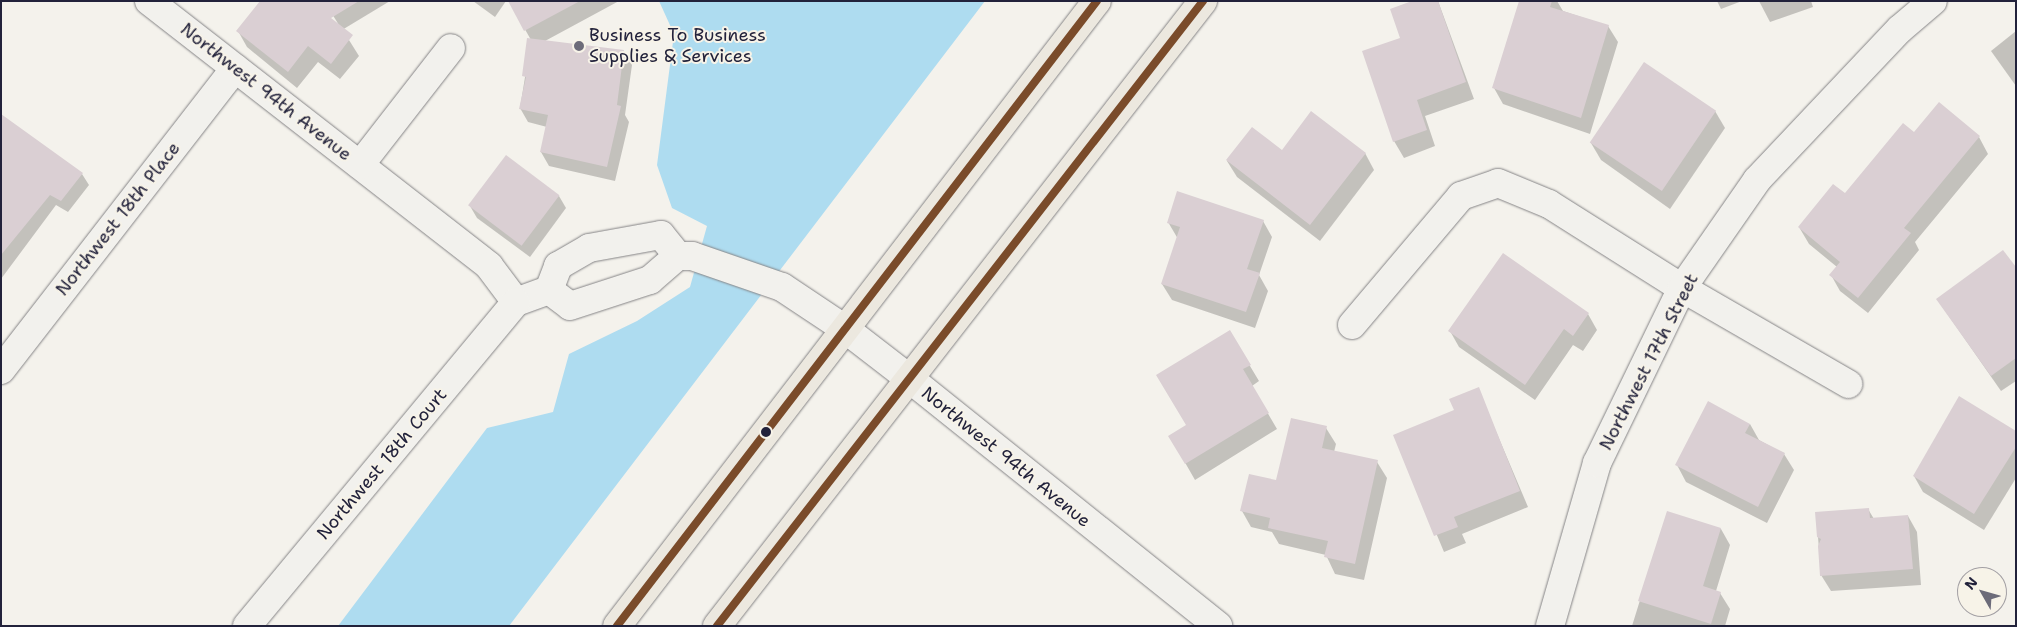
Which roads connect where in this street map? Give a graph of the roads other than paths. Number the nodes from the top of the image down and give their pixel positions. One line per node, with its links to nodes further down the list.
1 (149, 1): 6 (street, Northwest 94th Avenue)
2 (1097, 1): 13 (highway)
3 (1202, 1): 15 (highway)
4 (1933, 1): 9 (street, Northwest 17th Street)
5 (451, 48): 7 (street, Northwest 94th Avenue)
6 (235, 68): 7 (street, Northwest 94th Avenue); 14 (street, Northwest 18th Place)
7 (360, 165): 11 (street, Northwest 94th Avenue)
8 (685, 256): 10 (street); 10 (street); 13 (street, Northwest 94th Avenue)
9 (1682, 288): 12 (street); 16 (street); 21 (street, Northwest 17th Street)
10 (549, 290): 11 (street)
11 (516, 302): 17 (street, Northwest 18th Court)
12 (1352, 324)
13 (846, 329): 15 (street, Northwest 94th Avenue); 18 (highway)
14 (1, 370)
15 (910, 379): 19 (highway); 20 (street, Northwest 94th Avenue)
16 (1848, 384)
17 (247, 626)
18 (617, 626)
19 (716, 626)
20 (1218, 626)
21 (1550, 626)

